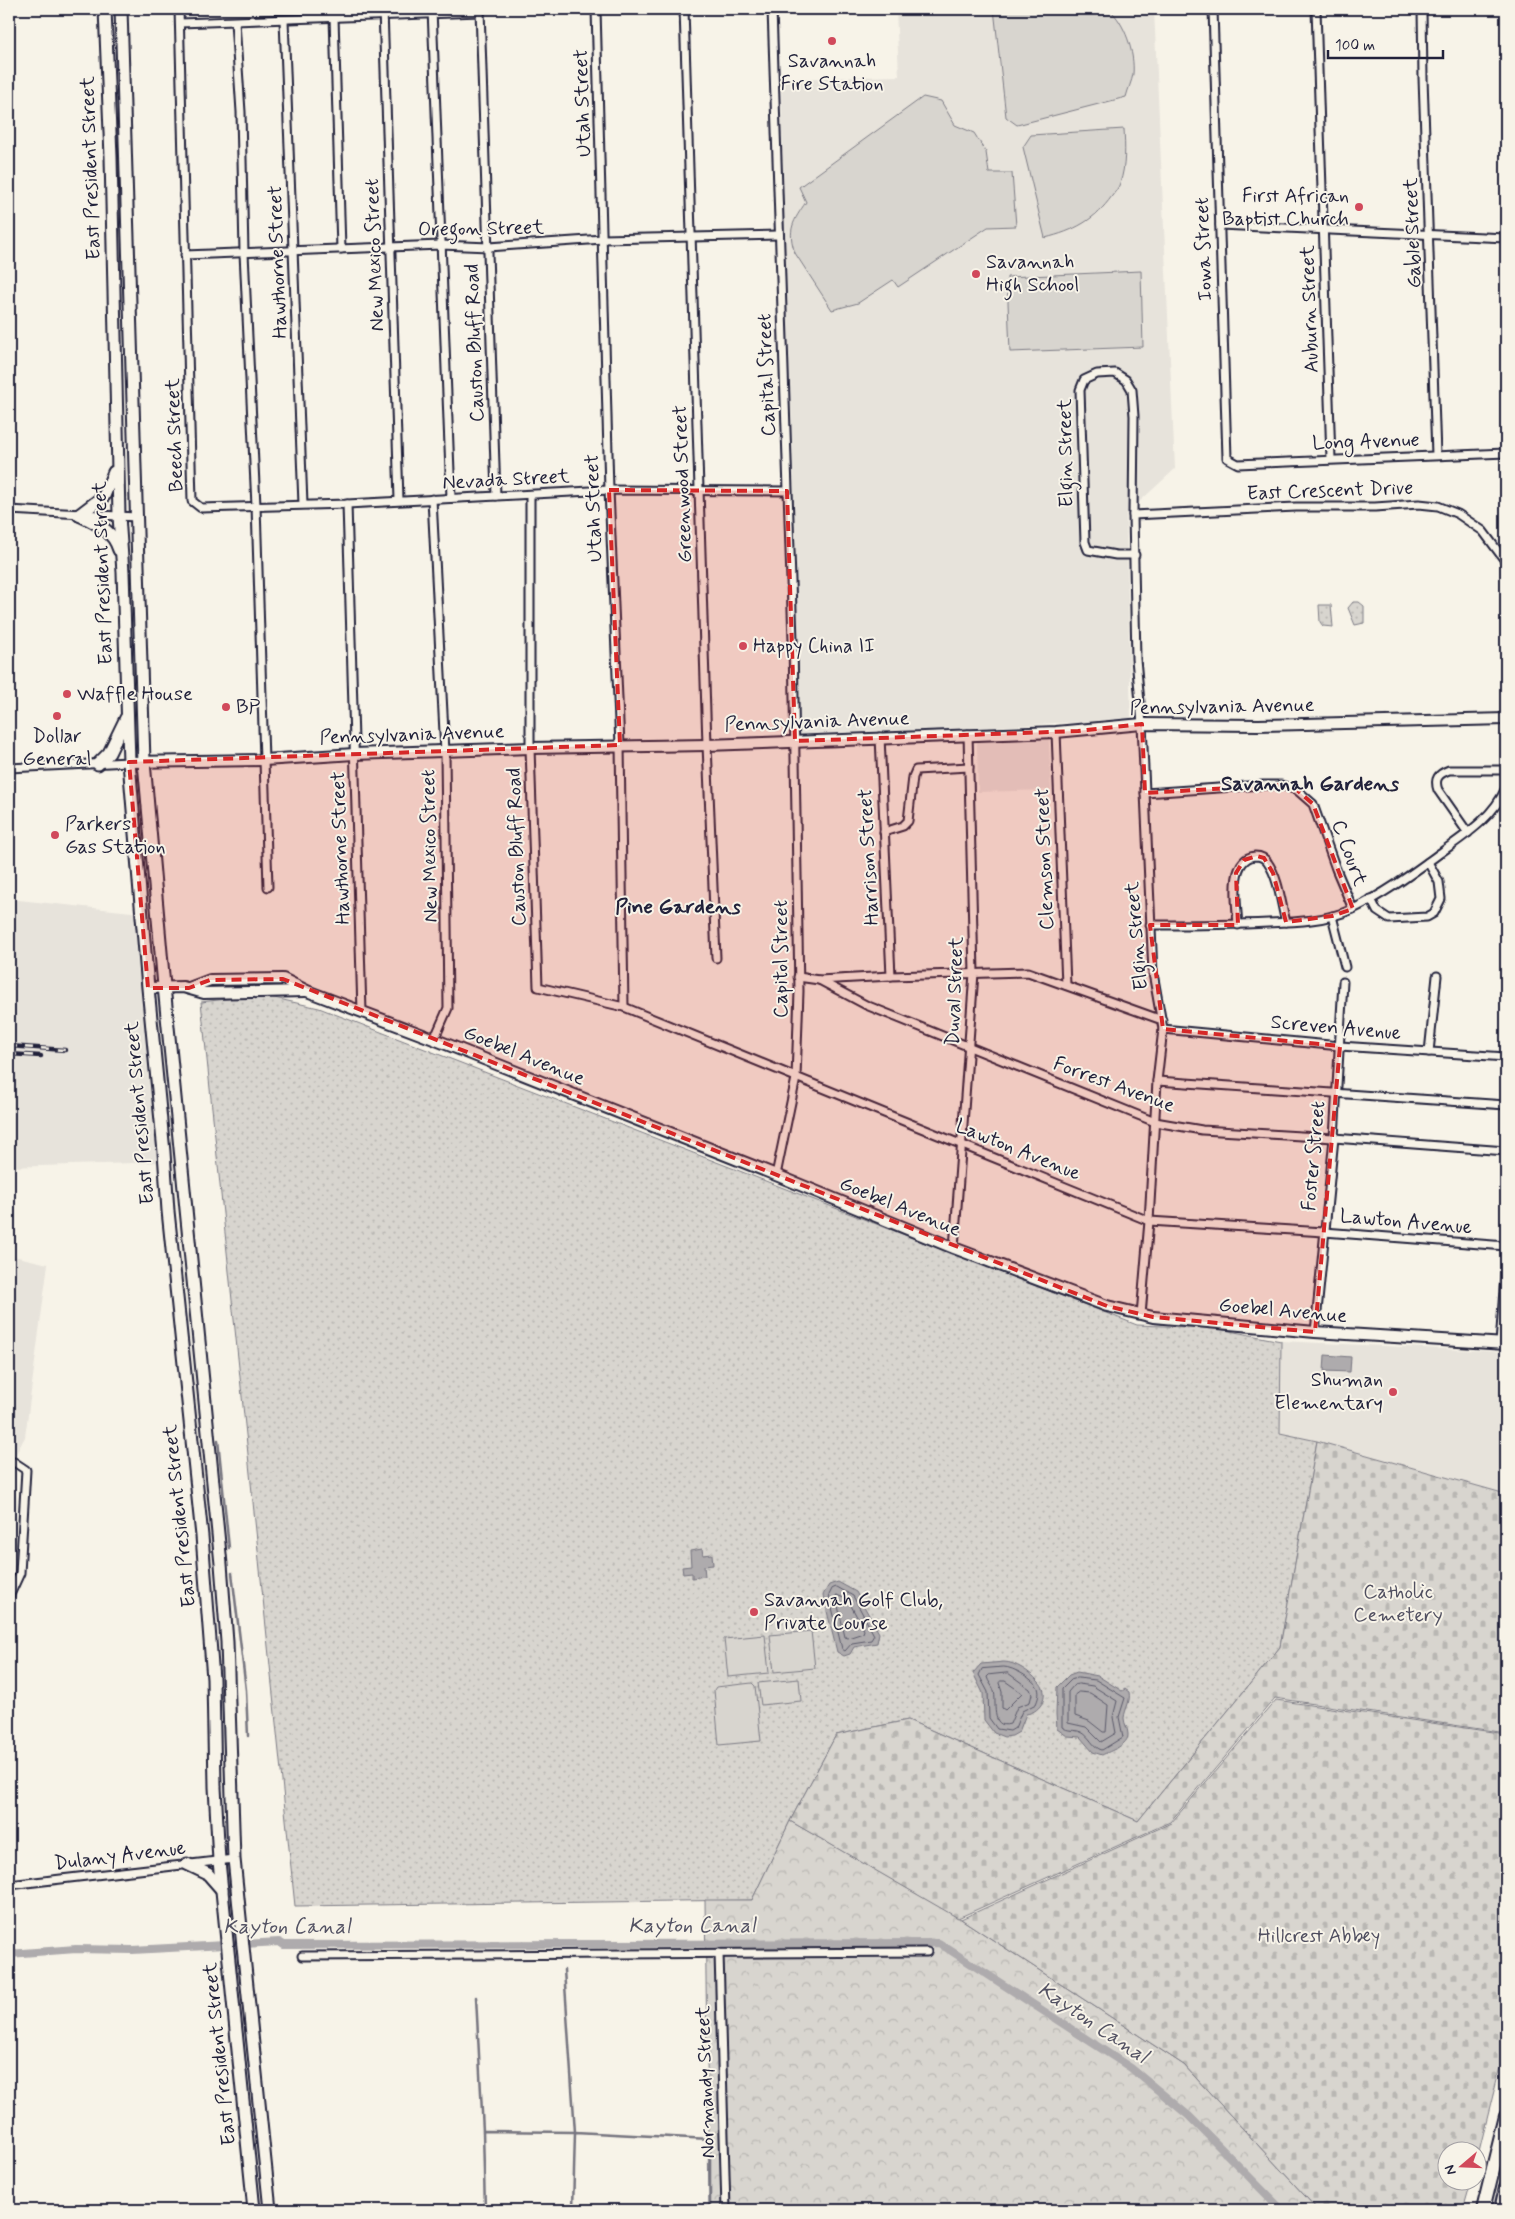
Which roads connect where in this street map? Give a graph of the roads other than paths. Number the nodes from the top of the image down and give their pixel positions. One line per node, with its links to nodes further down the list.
1 (105, 9): 35 (main road, East President Street)
2 (121, 9): 51 (main road, East President Street)
3 (179, 9): 16 (street, Beech Street)
4 (596, 9): 23 (street, Utah Street)
5 (684, 9): 21 (street, Greenwood Street)
6 (772, 9): 20 (street, Capital Street)
7 (1213, 9): 17 (street, Iowa Street)
8 (1316, 9): 18 (street, Auburn Street)
9 (1422, 9): 19 (street, Gable Street)
10 (480, 10): 11 (street); 26 (street, Causton Bluff Road)
11 (432, 11): 12 (street); 24 (street)
12 (383, 12): 13 (street); 25 (street, New Mexico Street)
13 (334, 18): 14 (street); 27 (street)
14 (284, 20): 15 (street); 28 (street, Hawthorne Street)
15 (235, 22): 16 (street); 29 (street)
16 (180, 23): 30 (street, Beech Street)
17 (1220, 225): 18 (street); 33 (street, Iowa Street)
18 (1324, 230): 19 (street); 34 (street, Auburn Street)
19 (1429, 234): 22 (street); 32 (street, Gable Street)
20 (778, 235): 21 (street, Oregon Street); 38 (street, Capital Street)
21 (692, 236): 23 (street, Oregon Street); 37 (street, Greenwood Street)
22 (1506, 238)
23 (603, 239): 26 (street, Oregon Street); 36 (street, Utah Street)
24 (441, 245): 25 (street, Oregon Street); 26 (street, Oregon Street); 41 (street)
25 (391, 247): 27 (street, Oregon Street); 43 (street, New Mexico Street)
26 (489, 247): 39 (street, Causton Bluff Road)
27 (341, 249): 28 (street, Oregon Street)
28 (294, 251): 29 (street, Oregon Street); 44 (street, Hawthorne Street)
29 (244, 253): 30 (street, Oregon Street); 46 (street)
30 (185, 255): 46 (street, Beech Street)
31 (1506, 453): 32 (street, Long Avenue)
32 (1436, 456): 34 (street, Long Avenue)
33 (1228, 458): 34 (street, Long Avenue)
34 (1331, 459)
35 (117, 460): 48 (main road); 50 (main road, East President Street)
36 (609, 490): 37 (street, Nevada Street); 40 (street, Nevada Street); 63 (street, Utah Street)
37 (699, 490): 38 (street, Nevada Street); 62 (street, Greenwood Street)
38 (787, 491): 61 (street, Capital Street)
39 (496, 496): 40 (street, Nevada Street); 41 (street, Nevada Street)
40 (530, 496): 64 (street, Causton Bluff Road)
41 (451, 498): 42 (street, Nevada Street)
42 (432, 499): 43 (street, Nevada Street); 65 (street, New Mexico Street)
43 (399, 500): 45 (street, Nevada Street)
44 (303, 504): 45 (street, Nevada Street); 46 (street, Nevada Street)
45 (347, 504): 66 (street, Hawthorne Street)
46 (256, 506): 67 (street)
47 (9, 510): 48 (street)
48 (78, 515): 50 (street); 53 (main road)
49 (1133, 515): 52 (street, Elgin Street); 52 (street, Elgin Street); 54 (street, East Crescent Drive)
50 (119, 516): 51 (street); 53 (main road, East President Street)
51 (136, 517): 69 (main road, East President Street)
52 (1135, 555): 57 (street, Elgin Street)
53 (122, 562): 55 (main road, East President Street)
54 (1506, 562)
55 (127, 716): 68 (main road, East President Street); 70 (main road)
56 (1506, 719): 57 (street, Pennsylvania Avenue)
57 (1142, 724): 58 (street, Pennsylvania Avenue); 75 (street, Elgin Street)
58 (1056, 732): 59 (street, Pennsylvania Avenue); 95 (street, Clemson Street)
59 (968, 734): 60 (street, Pennsylvania Avenue); 71 (street, Duval Street)
60 (880, 737): 61 (street, Pennsylvania Avenue); 77 (street, Harrison Street)
61 (795, 741): 62 (street, Pennsylvania Avenue); 92 (street, Capitol Street)
62 (707, 744): 63 (street, Pennsylvania Avenue); 87 (street, Greenwood Street)
63 (620, 745): 64 (street, Pennsylvania Avenue); 99 (street, Utah Street)
64 (530, 748): 65 (street, Pennsylvania Avenue); 97 (street, Causton Bluff Road)
65 (446, 752): 66 (street, Pennsylvania Avenue); 103 (street, New Mexico Street)
66 (354, 754): 67 (street, Pennsylvania Avenue); 100 (street, Hawthorne Street)
67 (264, 760): 69 (street, Pennsylvania Avenue); 80 (street)
68 (129, 762): 69 (street, Pennsylvania Avenue); 70 (street); 98 (main road, East President Street)
69 (144, 762): 96 (main road, East President Street)
70 (98, 764): 72 (street)
71 (969, 767): 77 (street); 89 (street, Duval Street)
72 (9, 768)
73 (1506, 770): 78 (street)
74 (1506, 788): 76 (street)
75 (1145, 793): 82 (street, C Court); 85 (street, Elgin Street)
76 (1504, 802): 78 (street)
77 (884, 832): 90 (street, Harrison Street)
78 (1468, 833): 79 (street)
79 (1428, 862): 81 (street); 81 (street)
80 (268, 888)
81 (1371, 899): 82 (street)
82 (1353, 909): 83 (street)
83 (1332, 916): 84 (street); 88 (street)
84 (1286, 922): 86 (street); 86 (street)
85 (1150, 925): 86 (street); 101 (street, Elgin Street)
86 (1238, 925)
87 (716, 958)
88 (1345, 967)
89 (974, 973): 90 (street); 95 (street); 105 (street, Duval Street)
90 (891, 976): 93 (street)
91 (1437, 976): 106 (street)
92 (798, 977): 93 (street); 108 (street, Capitol Street)
93 (819, 980): 105 (street, Forrest Avenue)
94 (1343, 982): 104 (street, Foster Street)
95 (1066, 985): 101 (street)
96 (164, 986): 98 (street, Goebel Avenue); 100 (street, Goebel Avenue); 128 (main road, East President Street)
97 (538, 987): 99 (street, Lawton Avenue)
98 (148, 988): 127 (main road, East President Street)
99 (624, 1007): 108 (street, Lawton Avenue)
100 (362, 1012): 103 (street, Goebel Avenue)
101 (1162, 1020): 102 (street, Elgin Street)
102 (1163, 1029): 104 (street, Screven Avenue); 109 (street, Elgin Street)
103 (431, 1038): 116 (street, Goebel Avenue)
104 (1340, 1046): 106 (street, Screven Avenue); 110 (street, Foster Street)
105 (970, 1047): 112 (street, Forrest Avenue); 114 (street, Duval Street)
106 (1429, 1052): 107 (street, Screven Avenue)
107 (1506, 1057)
108 (796, 1078): 114 (street, Lawton Avenue); 116 (street, Capitol Street)
109 (1157, 1081): 110 (street); 112 (street, Elgin Street)
110 (1337, 1093): 111 (street); 113 (street, Foster Street)
111 (1506, 1105)
112 (1155, 1122): 113 (street, Forrest Avenue); 117 (street, Elgin Street)
113 (1334, 1138): 115 (street, Forrest Avenue); 118 (street, Foster Street)
114 (962, 1144): 117 (street, Lawton Avenue); 120 (street, Duval Street)
115 (1506, 1151)
116 (776, 1175): 120 (street, Goebel Avenue)
117 (1149, 1221): 118 (street, Lawton Avenue); 122 (street, Elgin Street)
118 (1324, 1232): 119 (street, Lawton Avenue); 123 (street, Foster Street)
119 (1506, 1246)
120 (954, 1248): 122 (street, Goebel Avenue)
121 (1506, 1262): 124 (street)
122 (1141, 1315): 123 (street, Goebel Avenue)
123 (1315, 1332): 124 (street, Goebel Avenue)
124 (1503, 1344)
125 (14, 1462): 126 (street)
126 (9, 1598)
127 (212, 1679): 128 (main road); 130 (main road, East President Street)
128 (231, 1743): 129 (main road, East President Street)
129 (234, 1859): 130 (street, Dulany Avenue); 140 (main road, East President Street)
130 (219, 1861): 131 (street, Dulany Avenue); 133 (main road, East President Street)
131 (187, 1864): 132 (street, Dulany Avenue); 133 (main road)
132 (9, 1885)
133 (222, 1890): 139 (main road, East President Street)
134 (927, 1952): 135 (street)
135 (719, 1953): 136 (street); 141 (street, Normandy Street)
136 (302, 1956)
137 (1506, 2116): 142 (highway)
138 (1506, 2187): 143 (highway)
139 (254, 2210)
140 (270, 2210)
141 (726, 2210)
142 (1484, 2210)
143 (1501, 2210)

